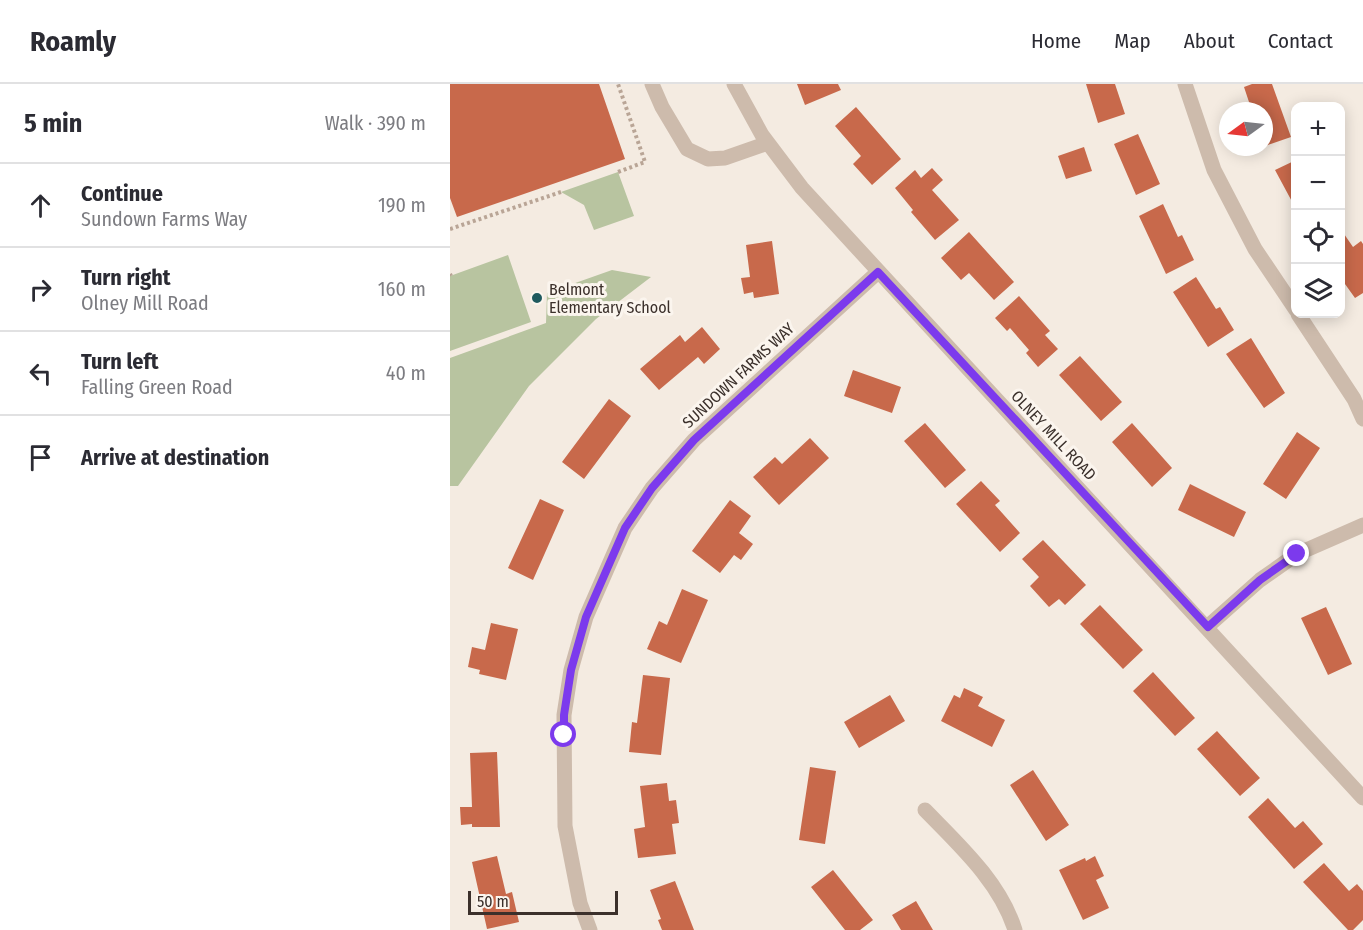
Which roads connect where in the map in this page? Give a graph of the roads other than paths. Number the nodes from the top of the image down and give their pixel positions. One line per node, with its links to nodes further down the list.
1 (651, 84): 4 (street)
2 (734, 84): 4 (street, OLNEY MILL ROAD)
3 (1185, 84): 6 (street)
4 (768, 143): 5 (street, OLNEY MILL ROAD)
5 (878, 272): 10 (street, OLNEY MILL ROAD); 13 (street, SUNDOWN FARMS WAY)
6 (1291, 303)
7 (1301, 318): 8 (street)
8 (1363, 419)
9 (1363, 525): 10 (street)
10 (1208, 627): 11 (street, OLNEY MILL ROAD)
11 (1363, 798)
12 (925, 810): 14 (street)
13 (590, 930)
14 (1015, 930)

